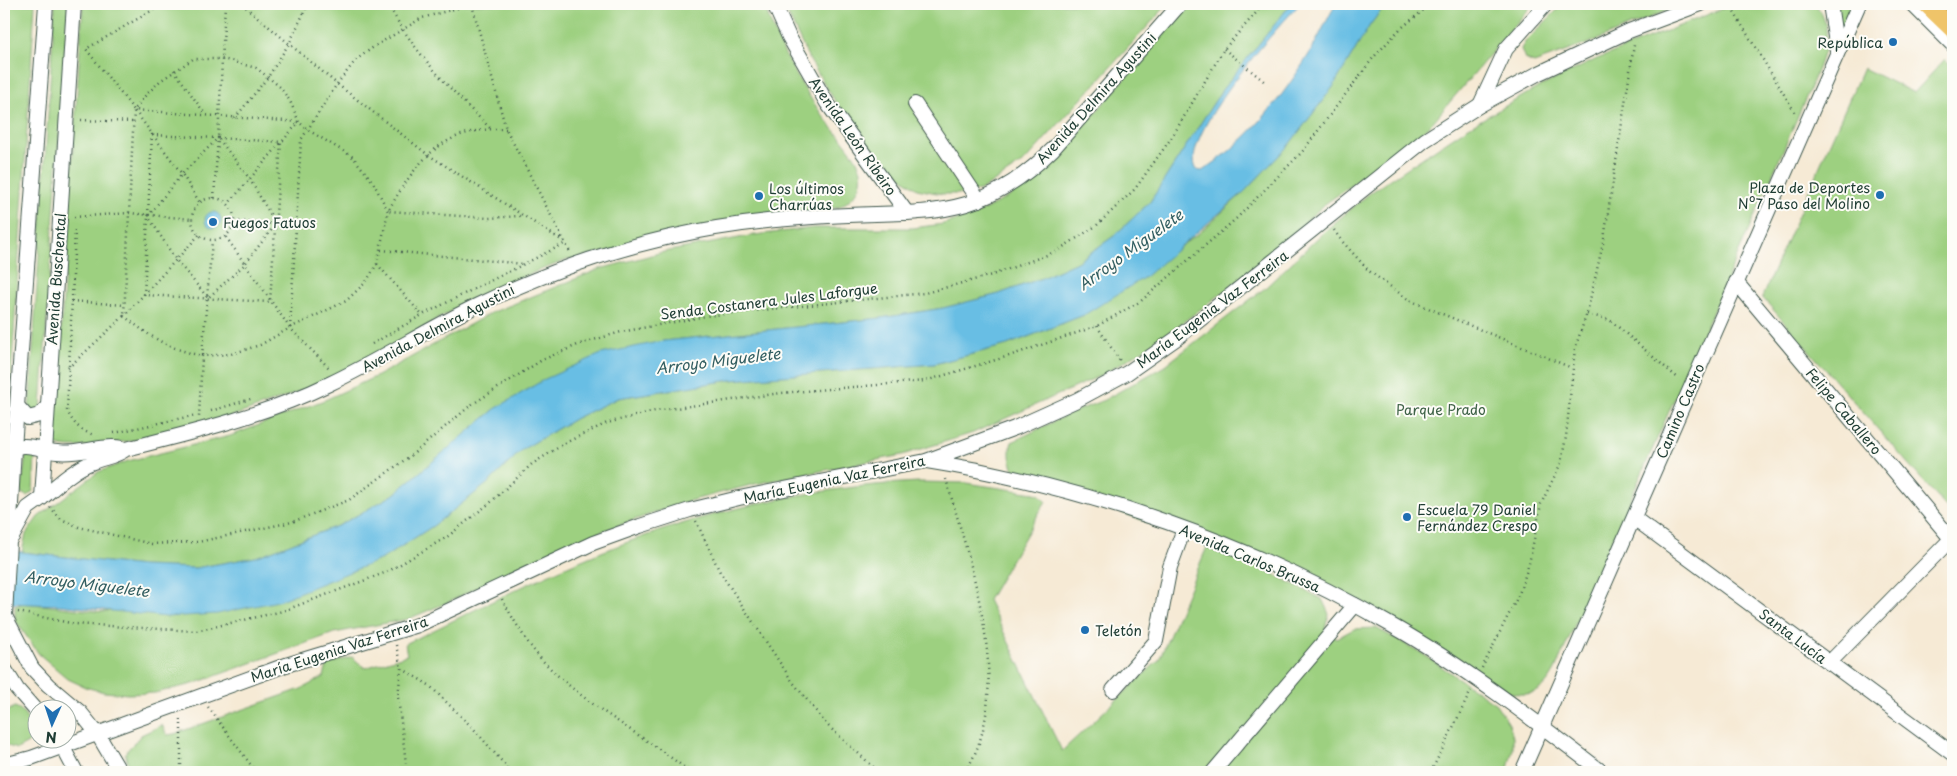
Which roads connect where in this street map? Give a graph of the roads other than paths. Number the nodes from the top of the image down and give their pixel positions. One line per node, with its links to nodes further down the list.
1 (46, 4): 19 (street, Avenida Buschental)
2 (74, 4): 20 (street, Avenida Buschental)
3 (774, 4): 17 (street, Avenida León Ribeiro)
4 (1180, 4): 16 (street, Avenida Delmira Agustini)
5 (1546, 4): 15 (street)
6 (1701, 4): 15 (street, María Eugenia Vaz Ferreira)
7 (1830, 4): 13 (street)
8 (1859, 4): 13 (street, Camino Castro)
9 (1912, 4): 12 (street)
10 (1928, 4): 11 (main road)
11 (1953, 29)
12 (1953, 45)
13 (1837, 50): 18 (street, Camino Castro)
14 (914, 104): 16 (street)
15 (1480, 106): 25 (street, María Eugenia Vaz Ferreira)
16 (979, 200): 17 (street, Avenida Delmira Agustini)
17 (907, 213): 23 (street, Avenida Delmira Agustini)
18 (1736, 282): 29 (street, Camino Castro); 31 (street, Felipe Caballero)
19 (18, 407): 20 (street); 21 (street, Avenida Buschental)
20 (46, 408): 22 (street, Avenida Buschental)
21 (14, 448): 22 (street, Avenida Delmira Agustini); 24 (street); 28 (street, Avenida Buschental)
22 (44, 449): 23 (street, Avenida Delmira Agustini); 26 (street, Avenida Buschental)
23 (126, 449): 26 (street, Avenida Delmira Agustini)
24 (4, 458)
25 (926, 461): 30 (street, Avenida Carlos Brussa); 40 (street, María Eugenia Vaz Ferreira)
26 (42, 498): 27 (street, Avenida Buschental)
27 (28, 508): 28 (street); 32 (street, Avenida Buschental)
28 (7, 512): 32 (street, Avenida Buschental)
29 (1634, 518): 35 (street, Santa Lucía); 39 (street, Camino Castro)
30 (1184, 529): 33 (street, Avenida Carlos Brussa); 37 (street)
31 (1953, 539): 35 (street)
32 (9, 542): 34 (street, Avenida Buschental)
33 (1356, 605): 39 (street, Avenida Carlos Brussa); 48 (street)
34 (5, 612): 40 (street)
35 (1829, 663): 44 (street, Santa Lucía)
36 (4, 668): 38 (street)
37 (1113, 690)
38 (28, 702)
39 (1542, 727): 49 (street, Camino Castro); 50 (street, Avenida Carlos Brussa)
40 (96, 733): 41 (street, María Eugenia Vaz Ferreira); 47 (street)
41 (78, 738)
42 (46, 748): 45 (street, María Eugenia Vaz Ferreira)
43 (63, 748): 46 (street)
44 (1953, 754)
45 (4, 766)
46 (76, 772)
47 (120, 772)
48 (1213, 772)
49 (1522, 772)
50 (1602, 772)

